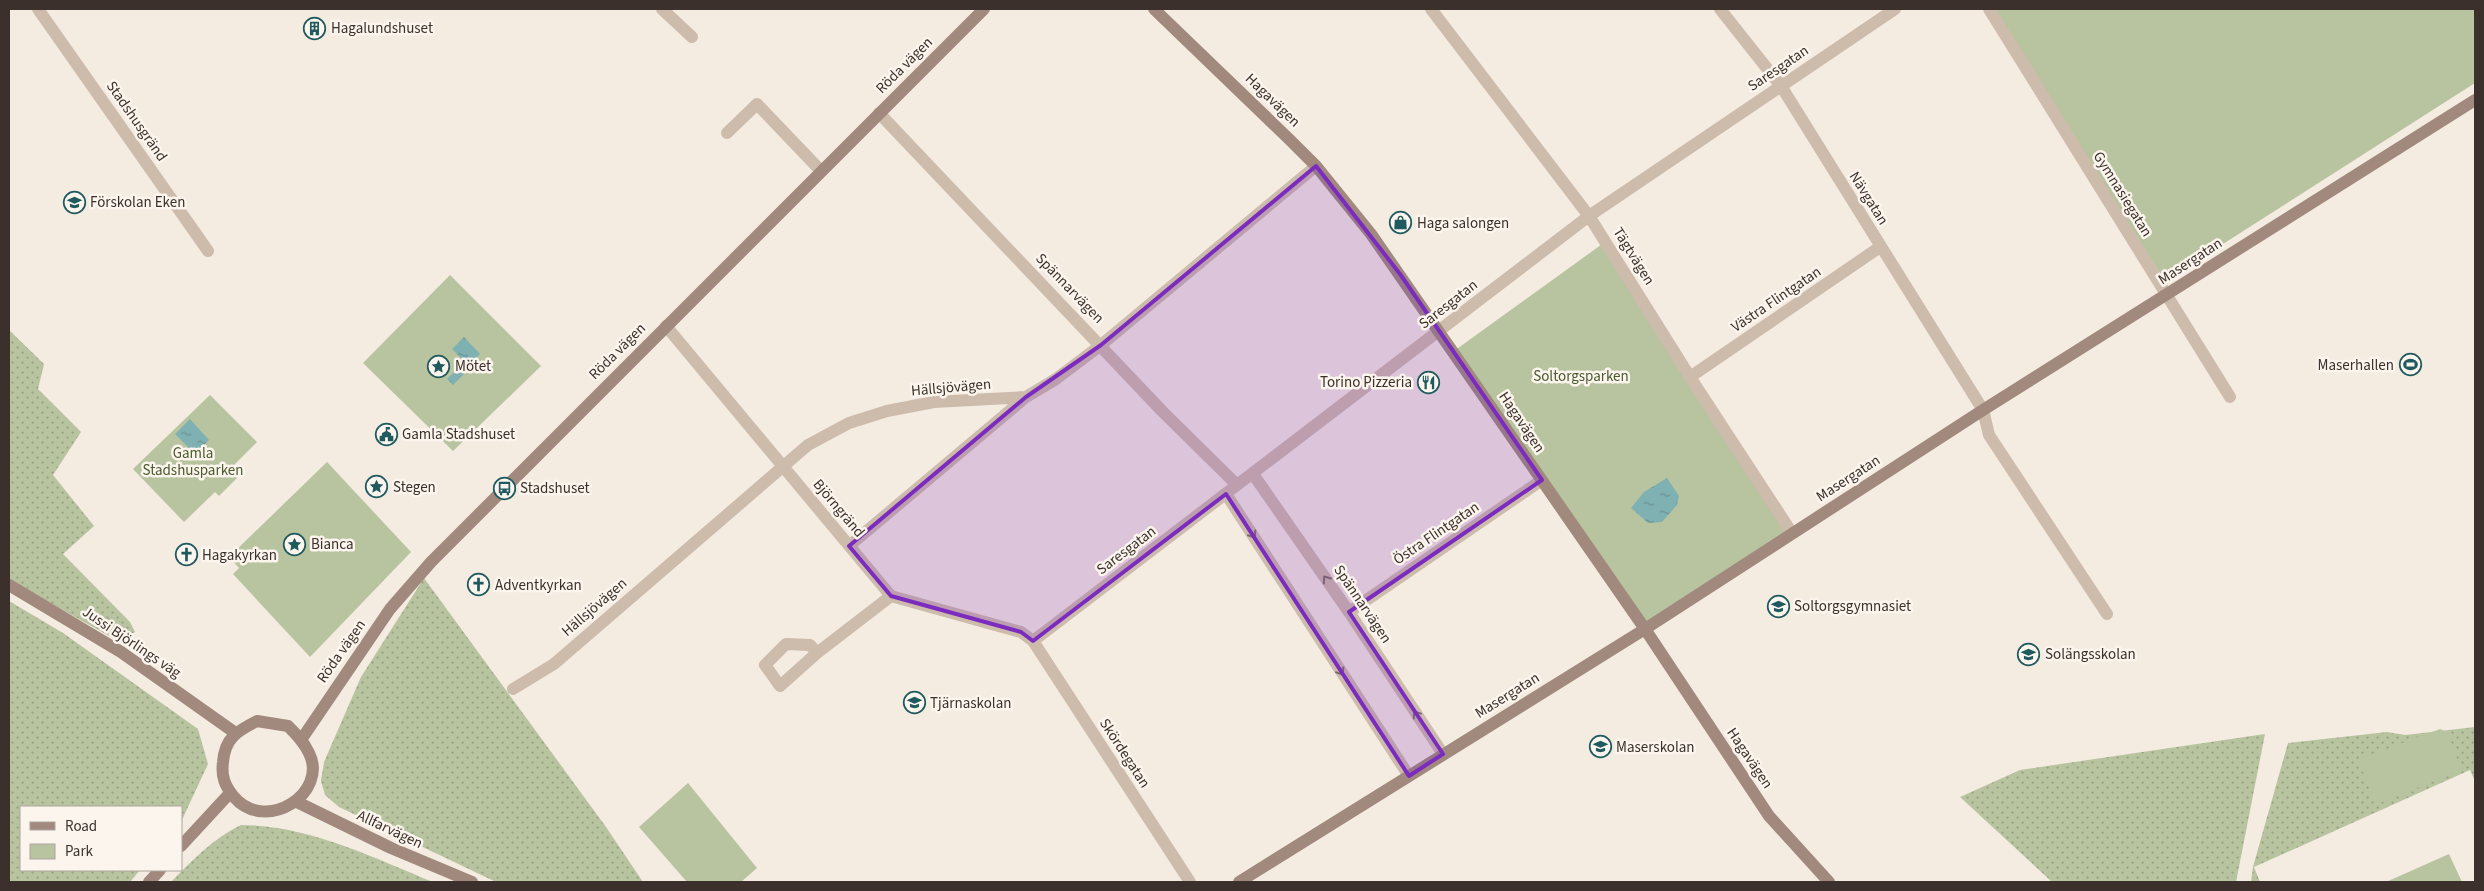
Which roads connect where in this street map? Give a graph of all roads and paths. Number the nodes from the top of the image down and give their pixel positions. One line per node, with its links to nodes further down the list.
1 (38, 9): 18 (street, Stadshusgränd)
2 (662, 9): 9 (street)
3 (984, 9): 12 (street, Röda vägen)
4 (1154, 9): 14 (street, Hagavägen)
5 (1431, 9): 16 (street, Tägtvägen)
6 (1720, 9): 10 (street, Nävgatan)
7 (1895, 9): 10 (street, Saresgatan)
8 (1989, 9): 19 (street, Gymnasiegatan)
9 (692, 37)
10 (1781, 86): 16 (street, Saresgatan); 17 (street, Nävgatan)
11 (2475, 100): 19 (street, Masergatan)
12 (879, 113): 15 (street, Röda vägen); 22 (street, Spännarvägen)
13 (727, 133): 15 (street)
14 (1316, 166): 21 (street, Hagavägen); 22 (street, Hällsjövägen)
15 (821, 171): 20 (street, Röda vägen)
16 (1590, 216): 21 (street, Saresgatan); 23 (street, Tägtvägen)
17 (1880, 247): 23 (street, Västra Flintgatan); 26 (street, Nävgatan)
18 (208, 251)
19 (2167, 295): 25 (street, Gymnasiegatan); 26 (street, Masergatan)
20 (666, 326): 27 (street, Björngränd); 43 (street, Röda vägen)
21 (1440, 332): 28 (street, Saresgatan); 29 (street, Hagavägen)
22 (1101, 344): 24 (street, Hällsjövägen); 30 (street, Spännarvägen)
23 (1690, 377): 32 (street, Tägtvägen)
24 (1026, 397): 27 (street, Hällsjövägen); 33 (street)
25 (2230, 397)
26 (1983, 410): 32 (street, Masergatan); 37 (street, Nävgatan)
27 (782, 466): 33 (street, Björngränd); 41 (street, Hällsjövägen)
28 (1252, 474): 30 (street, Saresgatan); 36 (street, Spännarvägen, one-way to 28)
29 (1542, 480): 36 (street, Östra Flintgatan); 38 (street, Hagavägen)
30 (1237, 485): 31 (street, Saresgatan)
31 (1226, 494): 39 (street, Saresgatan); 45 (street, one-way to 45)
32 (1792, 533): 38 (street, Masergatan)
33 (849, 546): 35 (street, Björngränd)
34 (9, 585): 42 (street, Jussi Björlings väg)
35 (891, 596): 39 (street); 40 (street)
36 (1349, 612): 44 (street, Spännarvägen, one-way to 36)
37 (2106, 614)
38 (1645, 629): 44 (street, Masergatan); 54 (street, Hagavägen)
39 (1033, 641): 52 (street, Skördegatan)
40 (817, 653)
41 (513, 689)
42 (234, 732): 43 (street); 46 (street)
43 (301, 740): 47 (street)
44 (1443, 754): 45 (street, Masergatan)
45 (1409, 776): 53 (street, Masergatan)
46 (230, 793): 47 (street); 48 (street)
47 (296, 802): 51 (street, Allfarvägen)
48 (182, 845)
49 (159, 871): 50 (street)
50 (149, 882)
51 (472, 882)
52 (1190, 882)
53 (1239, 882)
54 (1829, 882)

